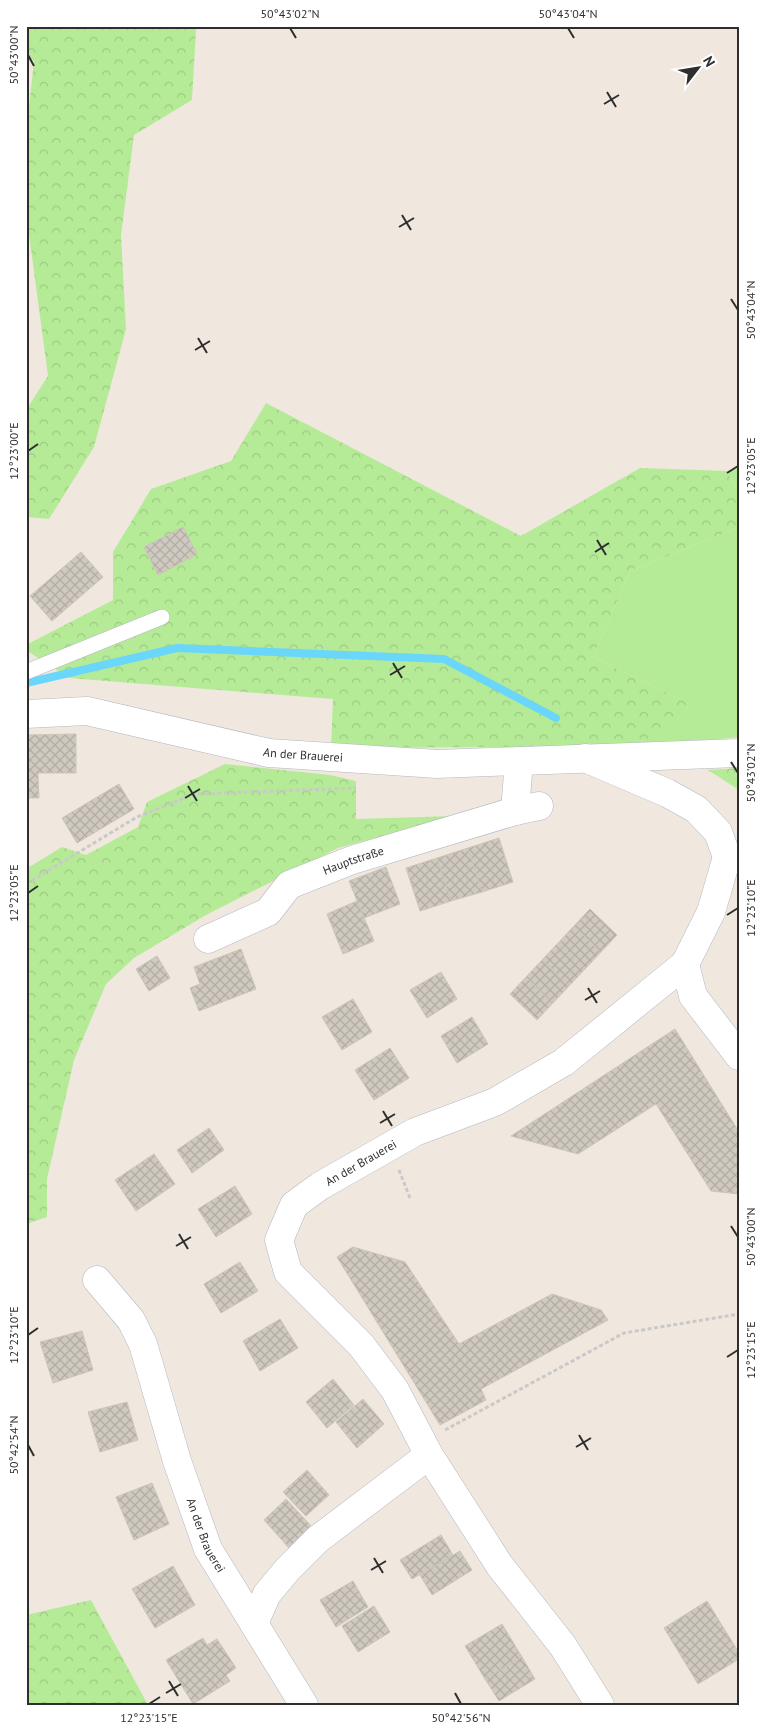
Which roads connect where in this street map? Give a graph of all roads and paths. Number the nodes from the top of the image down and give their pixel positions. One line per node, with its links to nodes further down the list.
1 (162, 617): 2 (lane)
2 (26, 672)
3 (26, 714): 6 (street, An der Brauerei)
4 (739, 753): 5 (street, An der Brauerei)
5 (585, 758): 6 (street, An der Brauerei); 10 (street, An der Brauerei)
6 (519, 761): 9 (street, Hauptstraße)
7 (357, 788): 8 (path)
8 (26, 884)
9 (208, 939)
10 (685, 964): 11 (street); 14 (street, An der Brauerei)
11 (739, 1056)
12 (97, 1280): 15 (street, An der Brauerei)
13 (739, 1314): 14 (path)
14 (425, 1448): 15 (street); 17 (street, An der Brauerei)
15 (254, 1623): 16 (street, An der Brauerei)
16 (304, 1705)
17 (600, 1705)

